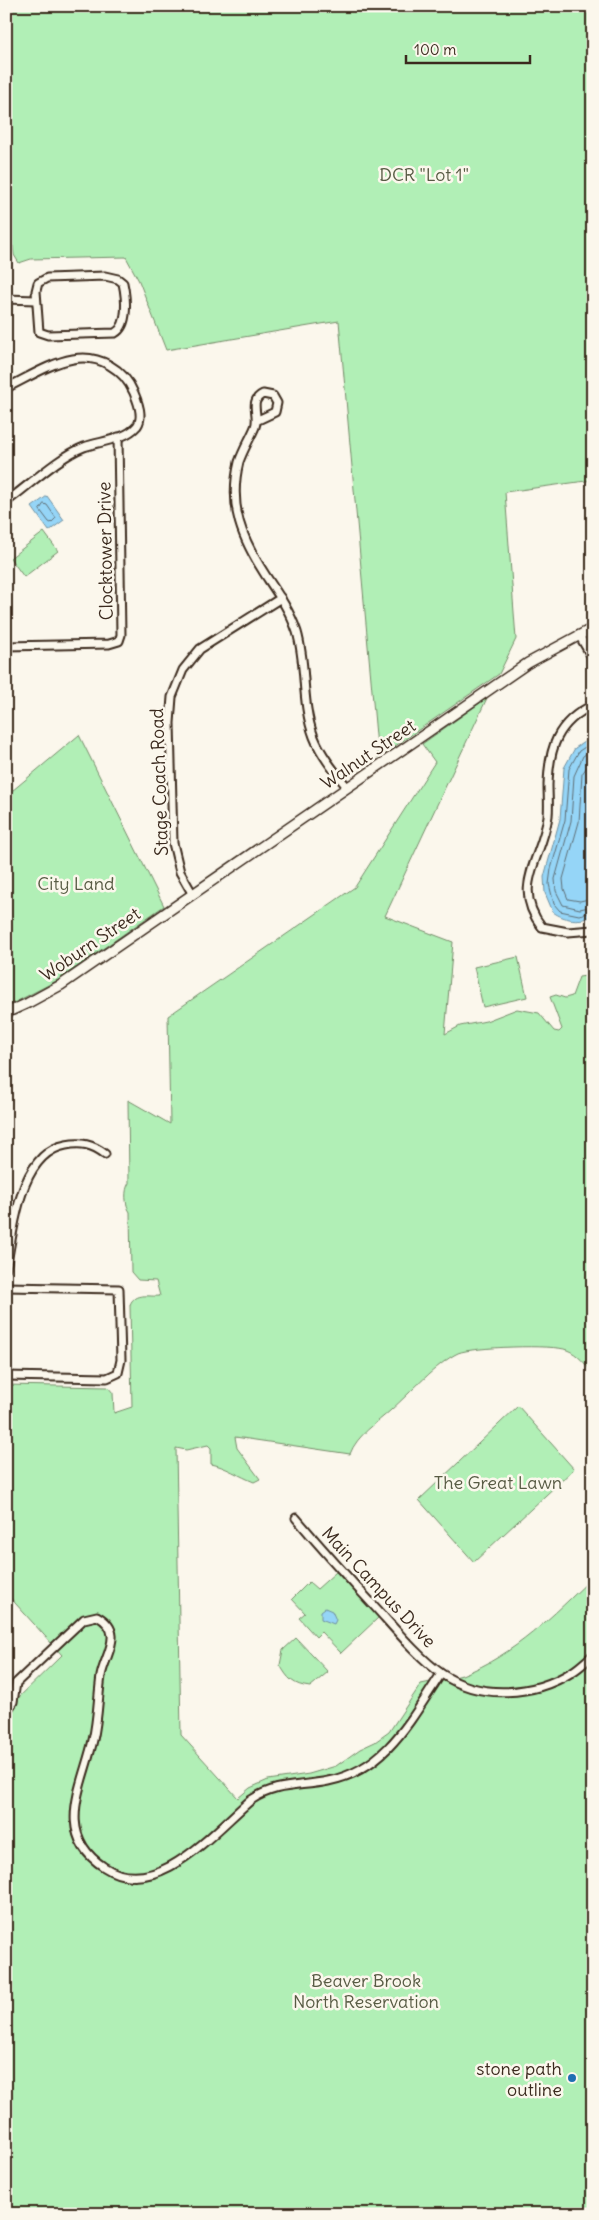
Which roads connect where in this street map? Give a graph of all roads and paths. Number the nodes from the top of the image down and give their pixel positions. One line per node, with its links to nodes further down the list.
1 (6, 299): 2 (street)
2 (36, 300): 2 (street)
3 (6, 388): 5 (street)
4 (258, 420): 7 (street)
5 (118, 437): 6 (street); 10 (street, Clocktower Drive)
6 (6, 502)
7 (280, 598): 13 (street); 14 (street, Stage Coach Road)
8 (593, 628): 9 (street, Walnut Street)
9 (579, 635): 11 (street); 13 (street, Walnut Street)
10 (6, 646)
11 (593, 659)
12 (593, 705): 16 (street)
13 (347, 787): 14 (street, Walnut Street)
14 (192, 893): 15 (street, Walnut Street)
15 (165, 913): 17 (street, Woburn Street)
16 (593, 930)
17 (6, 1013)
18 (104, 1154): 19 (street)
19 (6, 1268)
20 (6, 1287): 21 (street)
21 (6, 1376)
22 (296, 1518): 24 (street, Main Campus Drive)
23 (593, 1655): 24 (street, Main Campus Drive)
24 (442, 1674): 25 (street)
25 (6, 1712)

